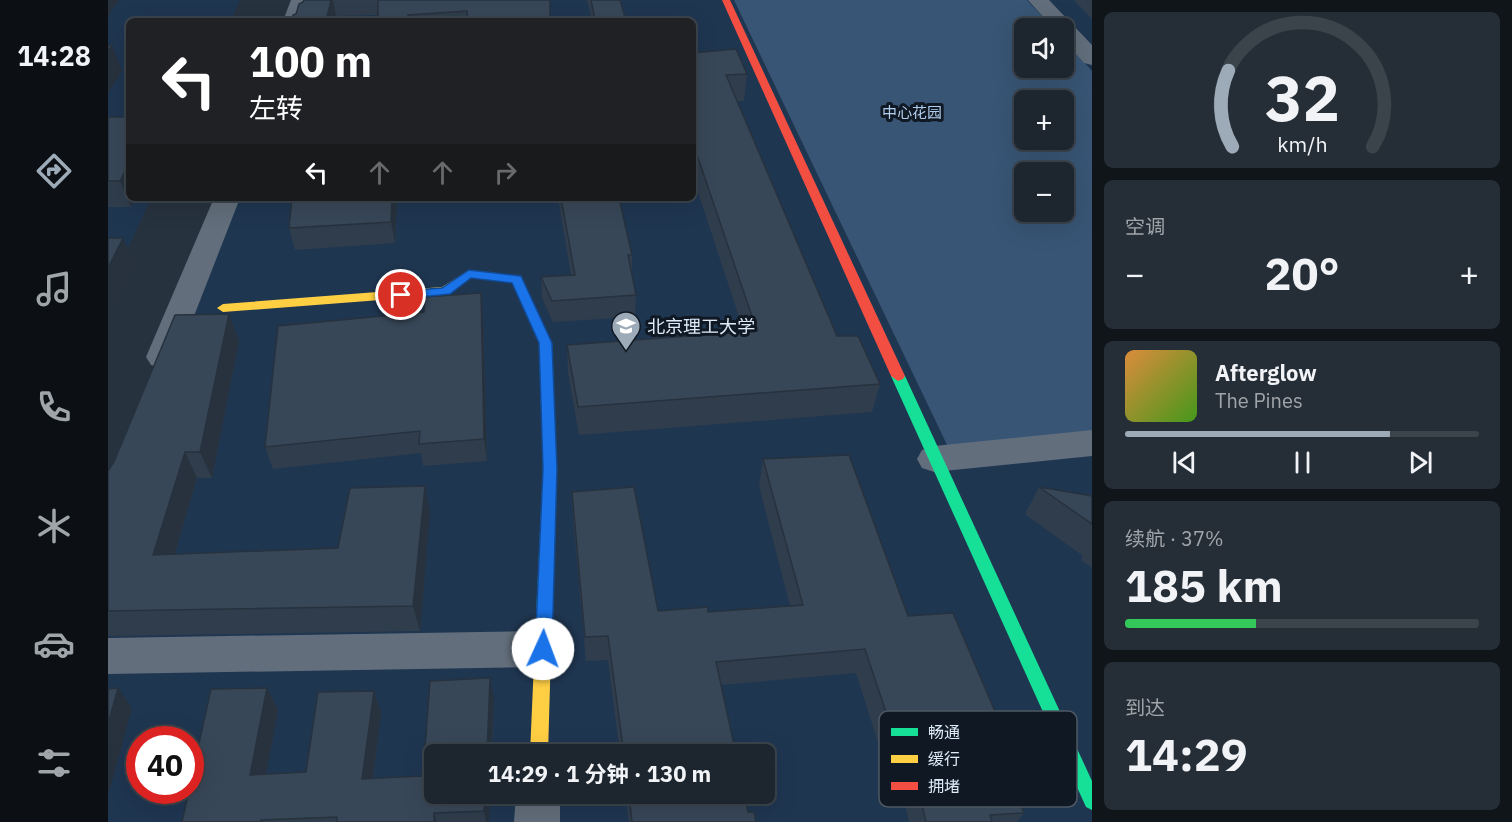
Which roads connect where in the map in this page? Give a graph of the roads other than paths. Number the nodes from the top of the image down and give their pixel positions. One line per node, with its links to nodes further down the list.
1 (301, 0): 4 (street)
2 (726, 0): 10 (street)
3 (1038, 0): 5 (street)
4 (295, 18)
5 (1089, 53)
6 (227, 201): 8 (street)
7 (223, 309): 11 (street)
8 (150, 386)
9 (1092, 443): 10 (street)
10 (934, 459): 13 (street)
11 (543, 649): 12 (street); 14 (street)
12 (108, 656)
13 (1050, 711)
14 (539, 744)
15 (1077, 769): 16 (street)
16 (1092, 801)
17 (538, 804): 18 (street)
18 (537, 822)

